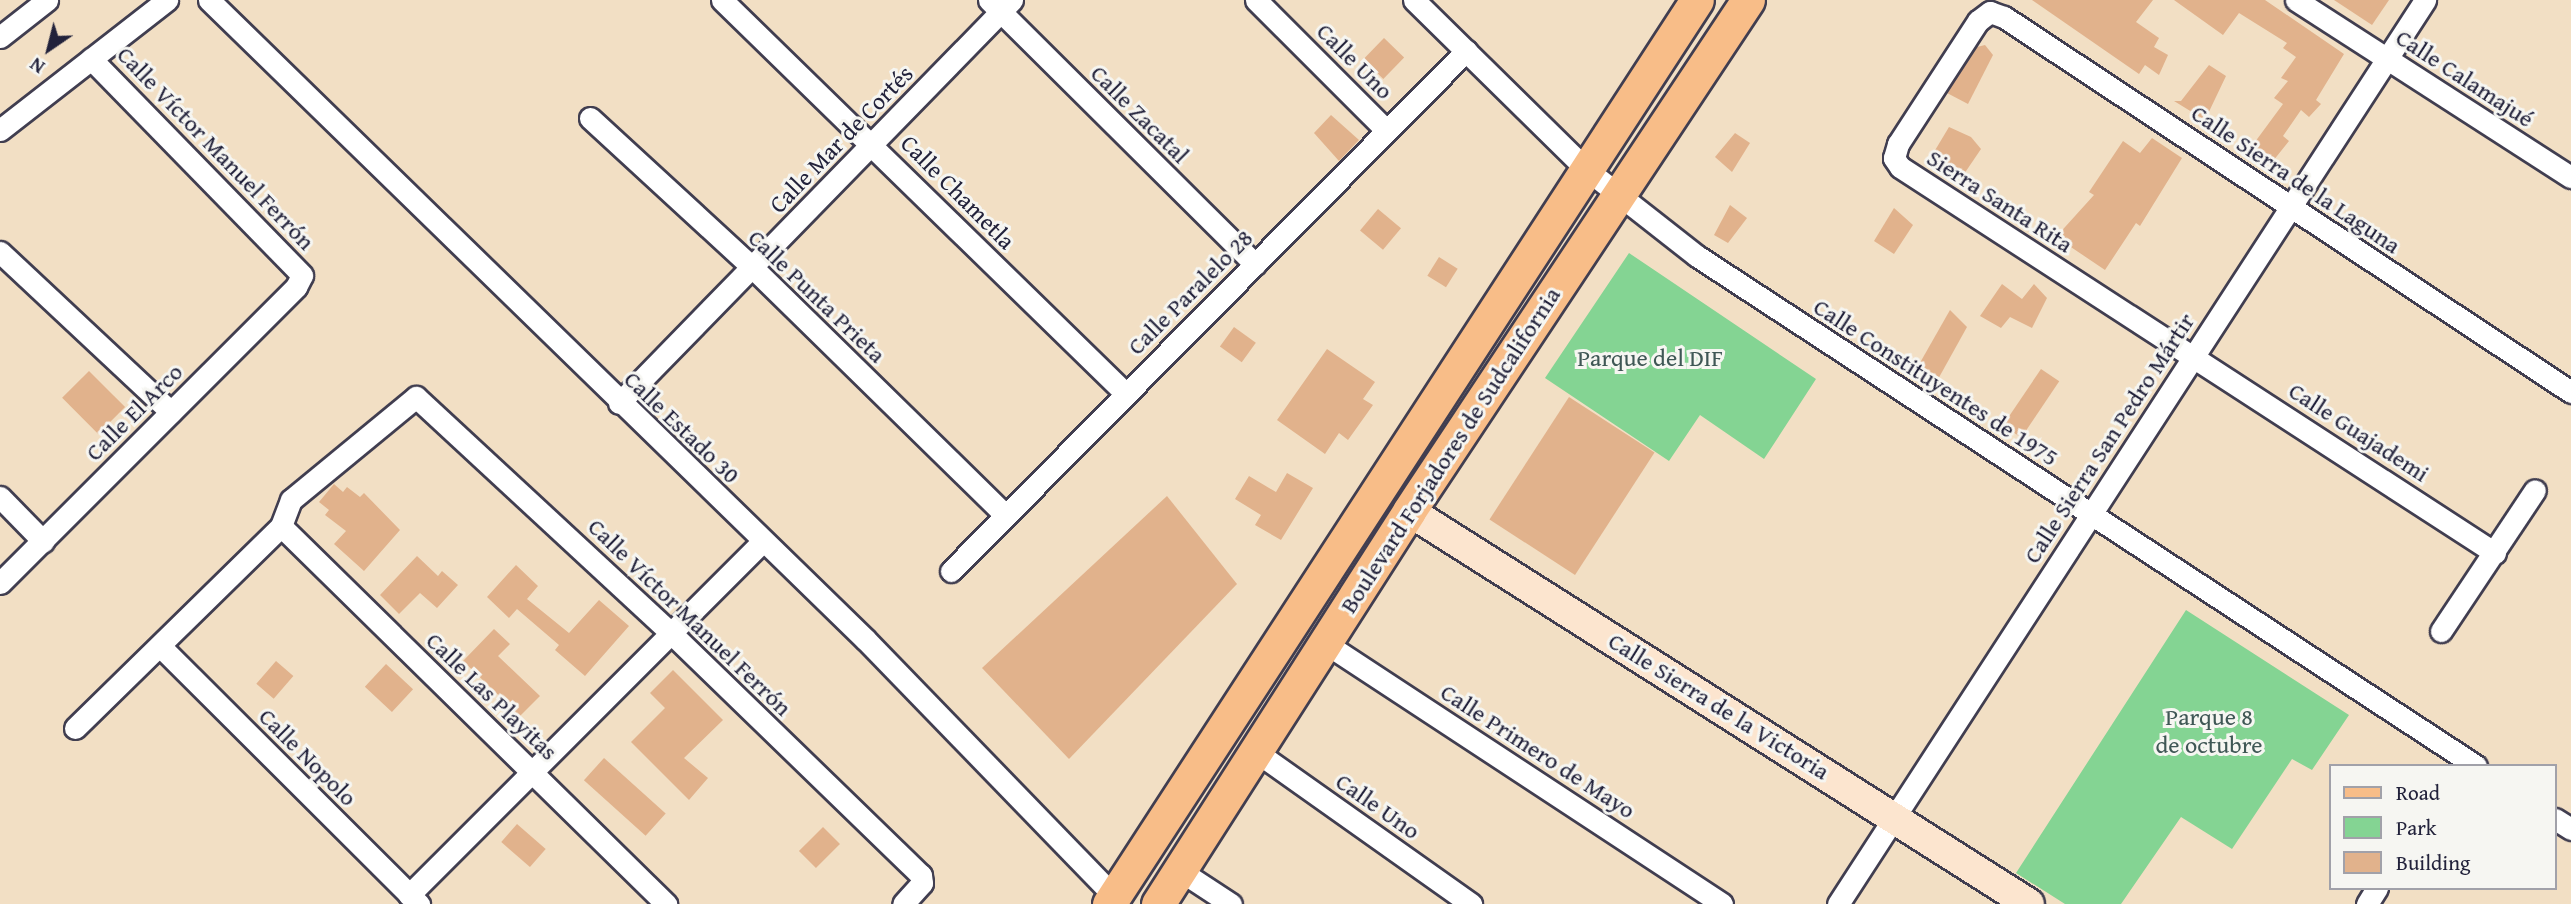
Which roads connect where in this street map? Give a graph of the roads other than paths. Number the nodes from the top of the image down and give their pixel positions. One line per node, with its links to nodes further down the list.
1 (47, 0): 13 (street)
2 (167, 0): 15 (street)
3 (209, 0): 32 (street, Calle Estado 30)
4 (722, 0): 20 (street, Calle Chametla)
5 (1256, 0): 19 (street, Calle Uno)
6 (1414, 0): 14 (street)
7 (1697, 0): 21 (main road, Boulevard Forjadores de Sudcalifornia)
8 (1748, 0): 23 (main road, Boulevard Forjadores de Sudcalifornia)
9 (2296, 0): 16 (street, Calle Calamajué)
10 (2425, 0): 16 (street, Calle Sierra San Pedro Mártir)
11 (1001, 4): 20 (street, Calle Mar de Cortés); 26 (street, Calle Zacatal)
12 (1990, 12): 24 (street, Calle Sierra de la Laguna); 29 (street, Sierra Santa Rita)
13 (0, 37)
14 (1466, 51): 19 (street, Calle Paralelo 28); 21 (street)
15 (91, 59): 18 (street); 28 (street, Calle Víctor Manuel Ferrón)
16 (2386, 59): 22 (street, Calle Calamajué); 24 (street, Calle Sierra San Pedro Mártir)
17 (590, 118): 27 (street, Calle Punta Prieta)
18 (0, 130)
19 (1386, 130): 26 (street, Calle Paralelo 28)
20 (873, 145): 27 (street, Calle Mar de Cortés); 31 (street, Calle Chametla)
21 (1586, 169): 23 (street, Calle Constituyentes de 1975); 56 (main road, Boulevard Forjadores de Sudcalifornia)
22 (2571, 177)
23 (1617, 195): 36 (main road, Boulevard Forjadores de Sudcalifornia); 37 (street, Calle Constituyentes de 1975)
24 (2288, 207): 29 (street, Calle Sierra San Pedro Mártir); 30 (street, Calle Sierra de la Laguna)
25 (0, 252): 33 (street)
26 (1255, 264): 31 (street, Calle Paralelo 28)
27 (752, 267): 32 (street, Calle Mar de Cortés); 38 (street, Calle Punta Prieta)
28 (302, 275): 33 (street, Calle El Arco)
29 (2194, 356): 37 (street, Calle Sierra San Pedro Mártir); 42 (street, Calle Guajademi)
30 (2571, 392)
31 (1125, 393): 38 (street, Calle Paralelo 28)
32 (619, 403): 41 (street, Calle Estado 30)
33 (170, 412): 40 (street, Calle El Arco)
34 (2535, 490): 42 (street)
35 (0, 497): 40 (street)
36 (1409, 511): 47 (main road, Boulevard Forjadores de Sudcalifornia); 53 (street, Calle Sierra de la Victoria)
37 (2092, 513): 51 (street, Calle Constituyentes de 1975); 53 (street, Calle Sierra San Pedro Mártir)
38 (1005, 515): 43 (street, Calle Paralelo 28)
39 (281, 526): 46 (street, Calle Víctor Manuel Ferrón); 48 (street); 52 (street, Calle Las Playitas)
40 (43, 541): 44 (street, Calle El Arco)
41 (762, 542): 46 (street); 56 (street, Calle Estado 30)
42 (2495, 552): 45 (street)
43 (951, 571)
44 (0, 583)
45 (2441, 631)
46 (671, 633): 52 (street); 58 (street, Calle Víctor Manuel Ferrón)
47 (1325, 643): 50 (main road, Boulevard Forjadores de Sudcalifornia); 62 (street, Calle Primero de Mayo)
48 (160, 646): 49 (street); 55 (street, Calle Nopolo)
49 (75, 728)
50 (1255, 751): 54 (main road, Boulevard Forjadores de Sudcalifornia); 61 (street, Calle Uno)
51 (2465, 763)
52 (533, 774): 55 (street); 57 (street, Calle Las Playitas)
53 (1893, 816): 63 (street, Calle Sierra San Pedro Mártir); 64 (street, Calle Sierra de la Victoria)
54 (1179, 870): 59 (main road, Boulevard Forjadores de Sudcalifornia); 60 (street)
55 (414, 899)
56 (1111, 900)
57 (666, 904)
58 (903, 904)
59 (1158, 904)
60 (1231, 904)
61 (1471, 904)
62 (1722, 904)
63 (1838, 904)
64 (2029, 904)

